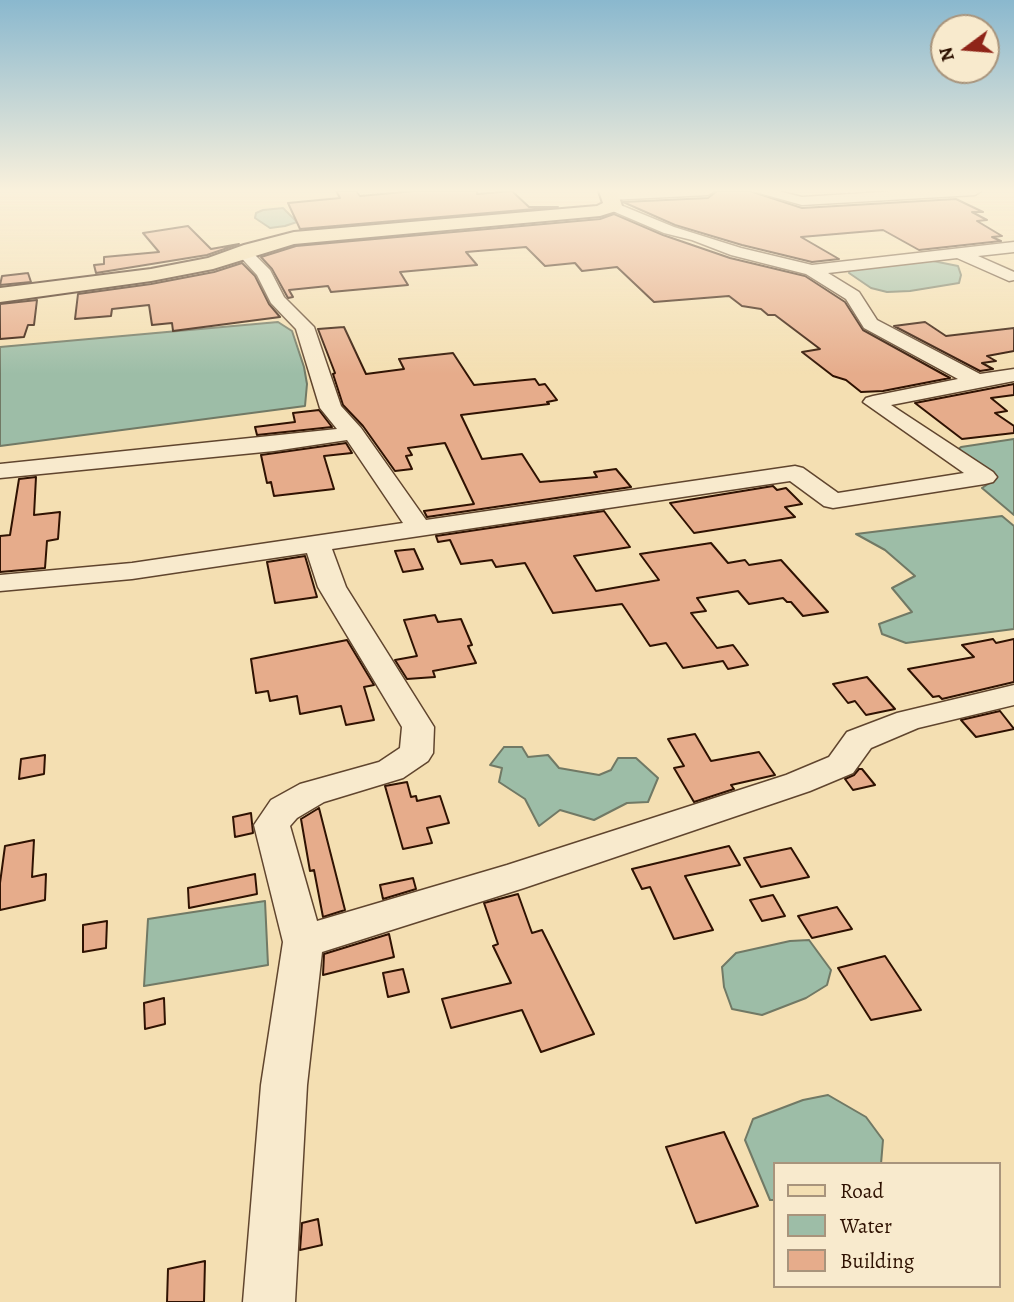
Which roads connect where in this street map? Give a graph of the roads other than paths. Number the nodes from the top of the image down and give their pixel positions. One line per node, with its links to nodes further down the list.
1 (244, 252): 7 (main road); 10 (street)
2 (735, 252): 5 (street)
3 (970, 252): 4 (street)
4 (958, 253): 5 (street); 6 (street)
5 (813, 270): 9 (street)
6 (1009, 276)
7 (0, 295)
8 (1014, 375): 9 (street)
9 (977, 381): 12 (street)
10 (353, 433): 11 (street); 12 (street)
11 (0, 471)
12 (420, 529): 13 (street)
13 (317, 544): 14 (street); 16 (street)
14 (0, 583)
15 (1014, 695): 16 (street)
16 (303, 942): 17 (street)
17 (269, 1302)

